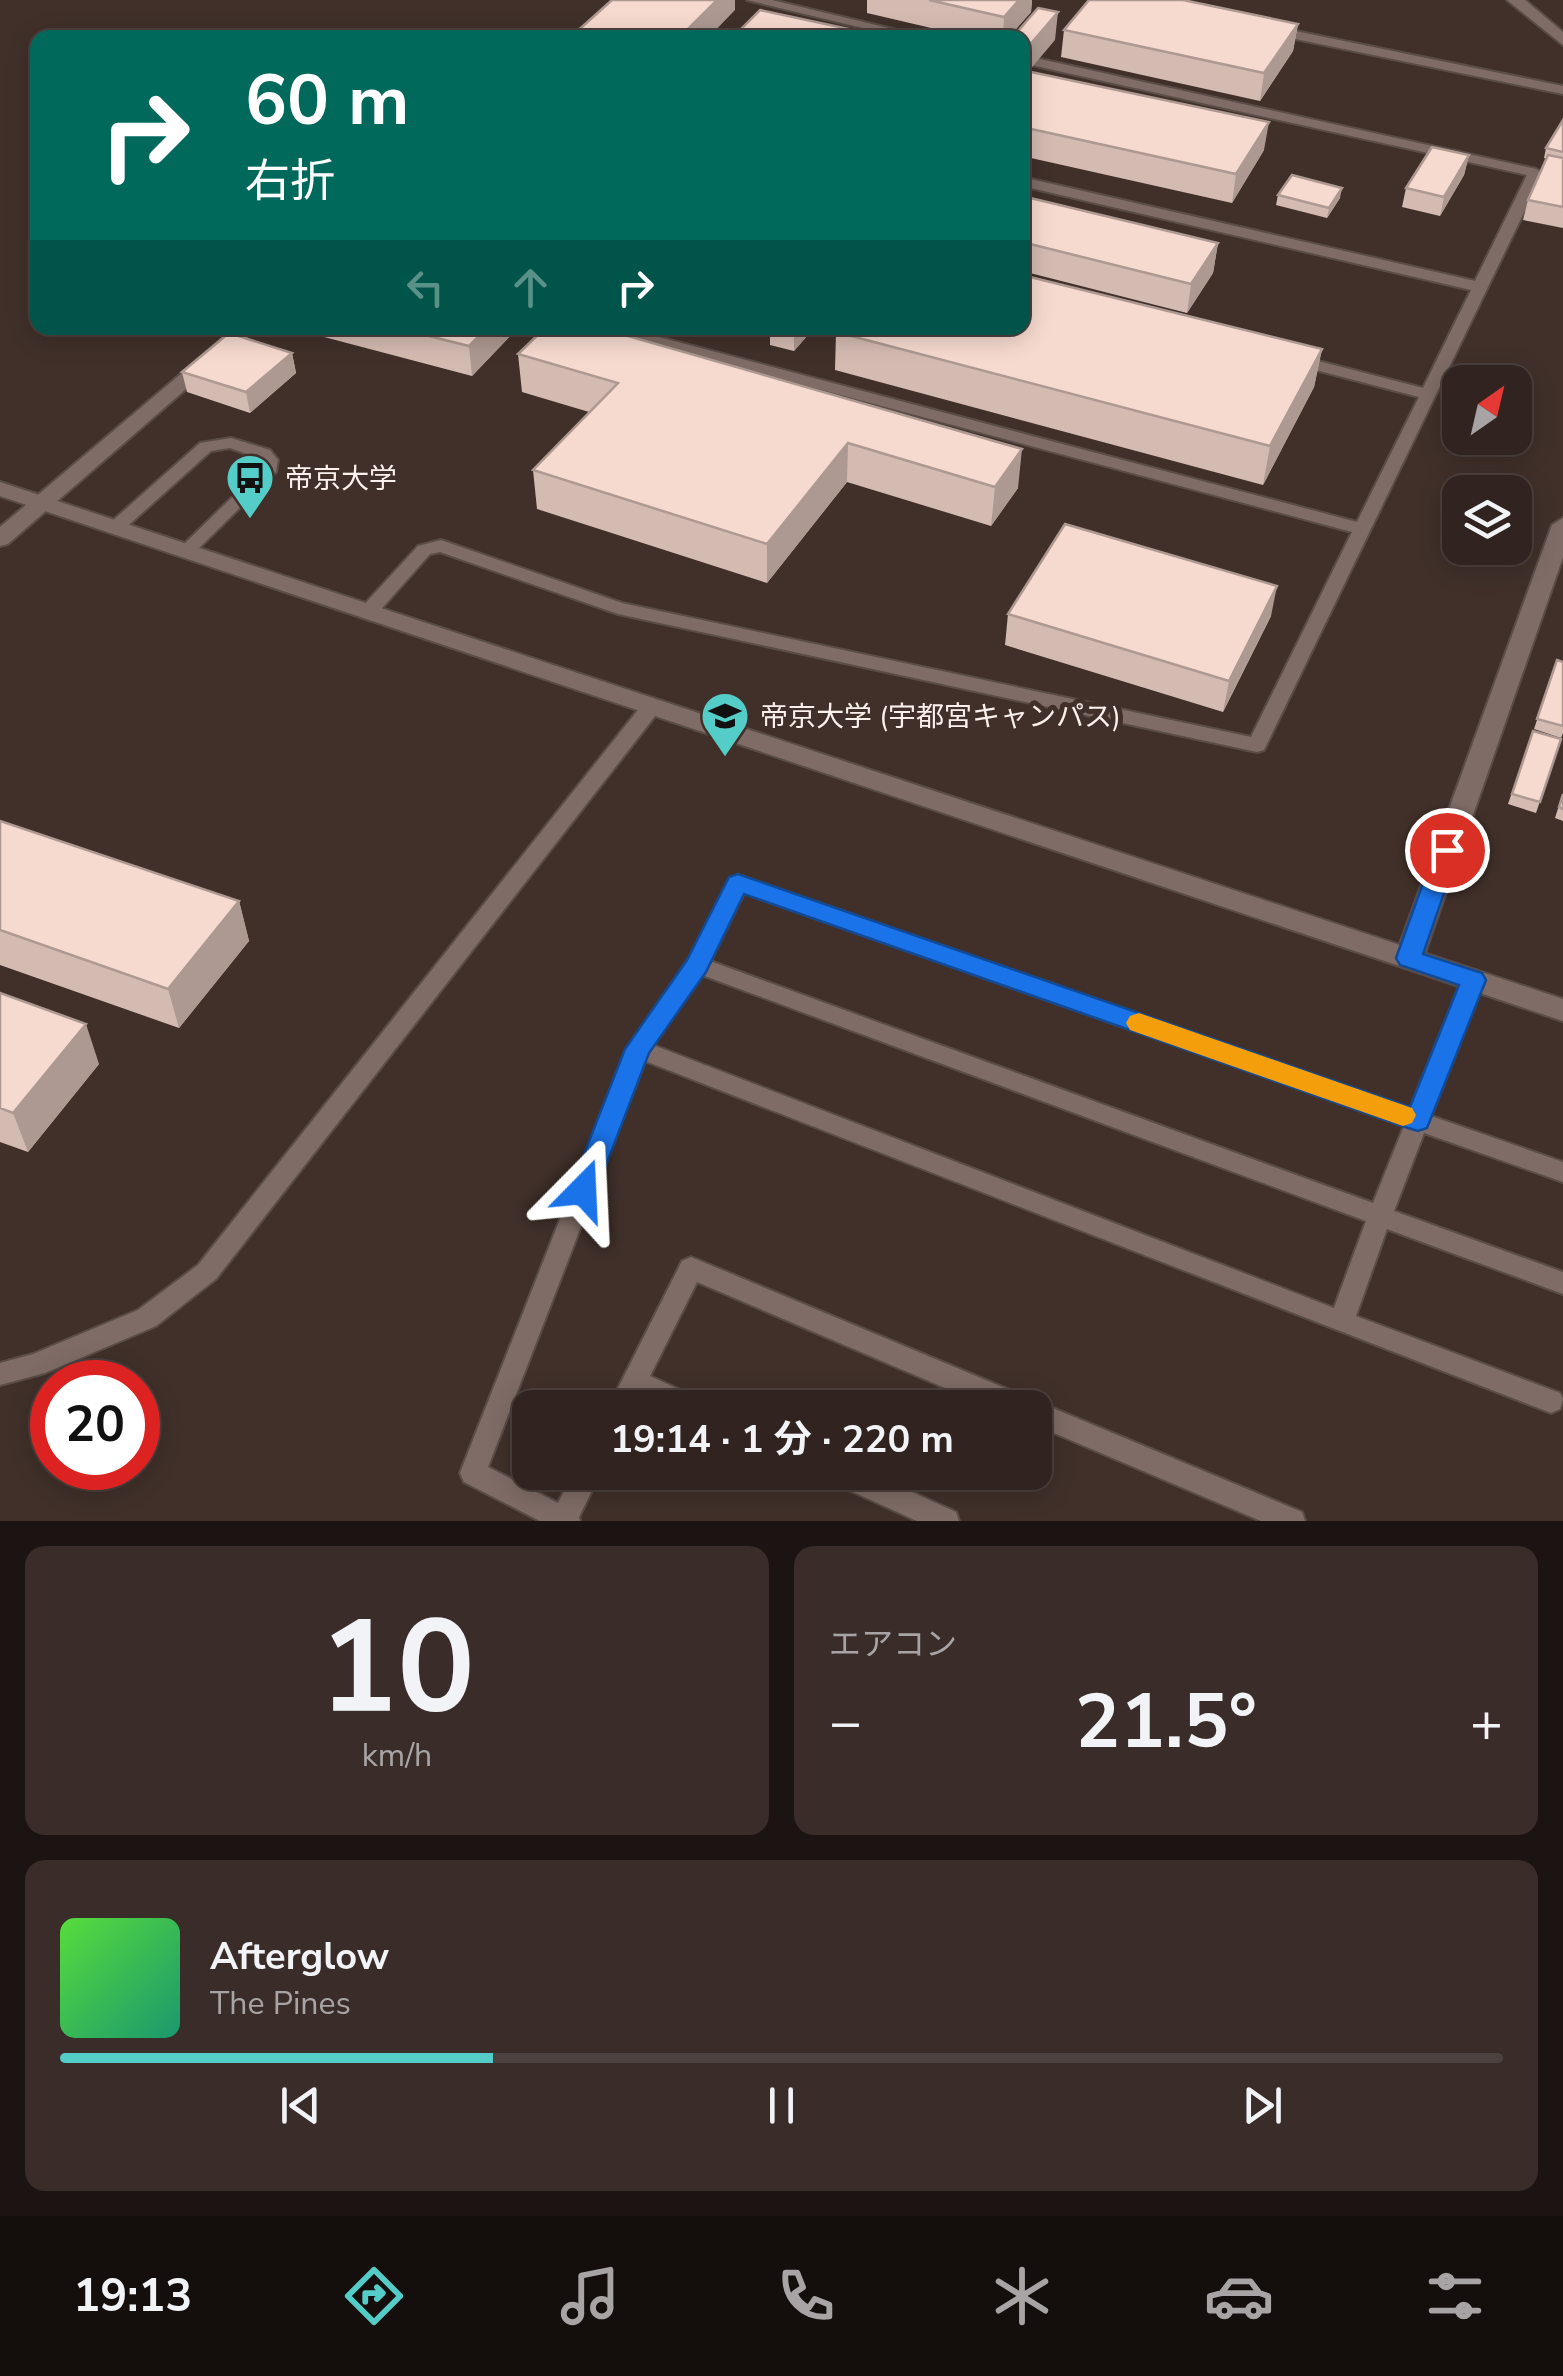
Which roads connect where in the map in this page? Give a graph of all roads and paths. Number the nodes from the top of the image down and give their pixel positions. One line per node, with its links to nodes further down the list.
1 (754, 0): 4 (lane)
2 (1516, 0): 5 (street)
3 (1258, 27): 7 (lane)
4 (888, 30)
5 (1563, 40)
6 (1030, 62): 9 (lane)
7 (1563, 90)
8 (1030, 183): 9 (lane)
9 (1480, 287): 13 (lane)
10 (238, 335): 15 (street)
11 (634, 335): 18 (lane)
12 (1274, 355): 13 (lane)
13 (1428, 394): 18 (lane)
14 (0, 489): 15 (street)
15 (43, 503): 17 (street); 19 (street)
16 (1563, 524): 23 (street)
17 (116, 528): 20 (street); 20 (lane)
18 (1362, 530): 21 (lane)
19 (0, 539)
20 (186, 551): 21 (street)
21 (368, 612): 22 (street)
22 (652, 706): 23 (street); 33 (lane)
23 (1409, 958): 25 (street)
24 (697, 965): 27 (lane); 28 (lane); 30 (lane)
25 (1473, 980): 26 (street); 28 (lane)
26 (1563, 1010)
27 (638, 1049): 32 (lane); 42 (lane)
28 (1418, 1120): 29 (lane); 30 (lane)
29 (1563, 1172)
30 (1380, 1214): 31 (lane); 32 (lane)
31 (1563, 1283)
32 (1341, 1322): 38 (lane)
33 (0, 1374)
34 (635, 1382): 35 (lane); 36 (lane); 37 (lane)
35 (631, 1390)
36 (653, 1390)
37 (980, 1390)
38 (1551, 1401)
39 (1052, 1420): 44 (lane)
40 (580, 1490): 42 (lane)
41 (878, 1490): 43 (lane)
42 (566, 1520)
43 (946, 1521)
44 (1292, 1521)

